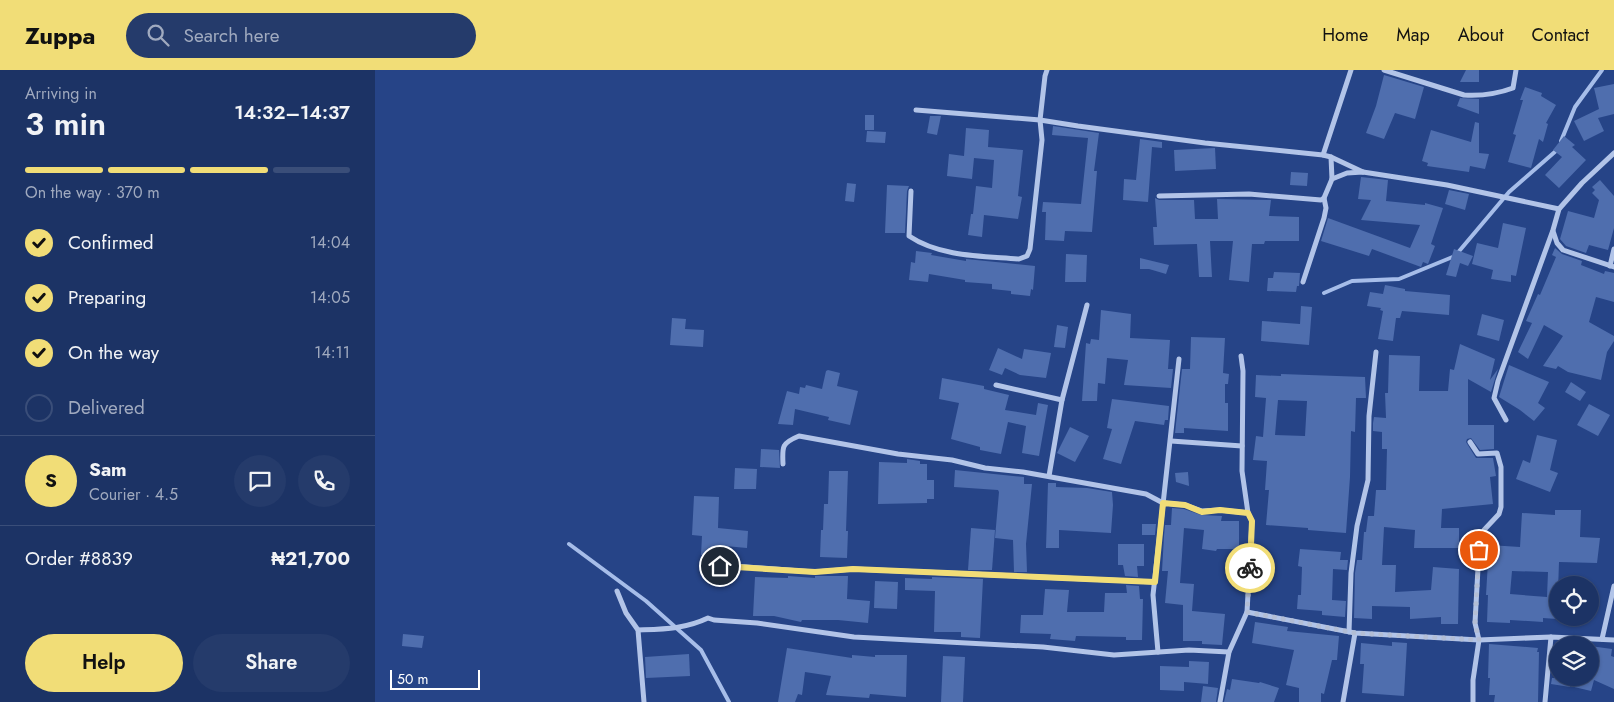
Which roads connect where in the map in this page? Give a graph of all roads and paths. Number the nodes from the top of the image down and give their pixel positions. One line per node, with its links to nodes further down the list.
1 (1047, 70): 6 (street)
2 (1351, 70): 8 (street)
3 (1386, 70): 4 (street)
4 (1516, 70)
5 (916, 110): 6 (street)
6 (1041, 120): 8 (street); 12 (street)
7 (1614, 153): 15 (street)
8 (1323, 155): 9 (street)
9 (1331, 157): 10 (street); 11 (street)
10 (1363, 172): 11 (street); 15 (street)
11 (1332, 179): 14 (street)
12 (911, 190)
13 (1159, 196): 14 (street)
14 (1324, 198): 19 (street)
15 (1559, 208): 16 (street)
16 (1553, 230): 18 (street); 26 (street)
17 (1614, 249): 18 (street)
18 (1612, 267)
19 (1303, 282)
20 (1087, 305): 25 (street)
21 (1376, 352): 40 (street)
22 (1241, 356): 29 (street)
23 (1179, 358): 27 (street)
24 (996, 386): 25 (street)
25 (1062, 400): 31 (street)
26 (1506, 420)
27 (1171, 441): 29 (street); 32 (street)
28 (1469, 442): 44 (street)
29 (1242, 446): 33 (street)
30 (783, 464): 31 (street)
31 (1049, 476): 32 (street)
32 (1163, 503): 33 (street); 35 (street)
33 (1248, 513): 38 (street)
34 (720, 566): 35 (street)
35 (1155, 582): 46 (street)
36 (1614, 586): 43 (street)
37 (617, 591): 39 (street)
38 (1247, 612): 40 (street); 47 (street)
39 (638, 630): 46 (street); 49 (street)
40 (1352, 633): 44 (street); 51 (street)
41 (1549, 637): 44 (street)
42 (1599, 639): 43 (street)
43 (1602, 639): 45 (street)
44 (1479, 640): 52 (street)
45 (1614, 640)
46 (1158, 652): 47 (street)
47 (1229, 652): 50 (street)
48 (1549, 659): 53 (street)
49 (644, 702)
50 (1220, 702)
51 (1343, 702)
52 (1473, 702)
53 (1545, 702)

